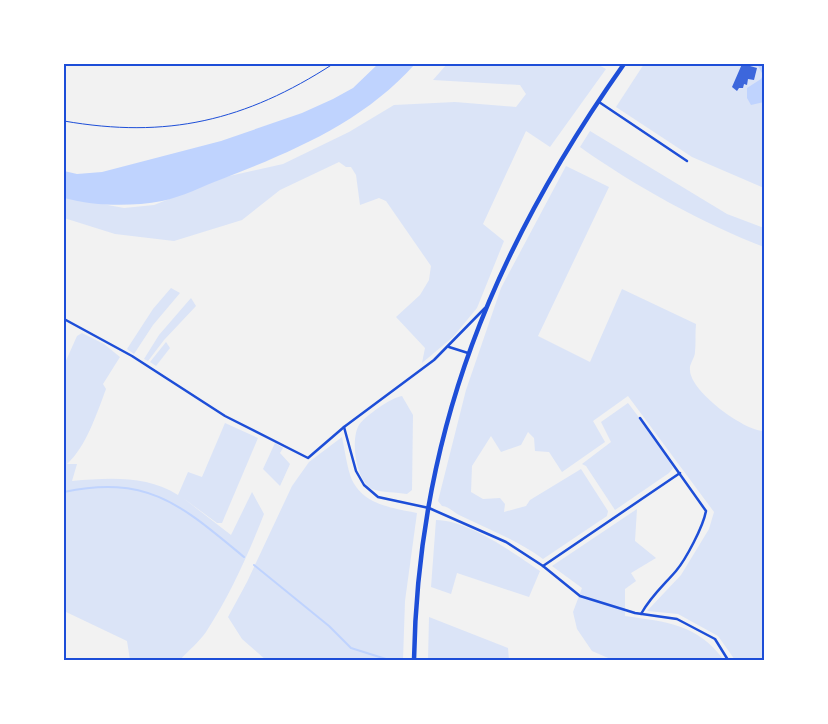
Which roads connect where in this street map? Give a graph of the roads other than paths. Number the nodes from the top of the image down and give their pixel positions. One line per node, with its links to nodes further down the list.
1 (624, 64): 2 (main road)
2 (597, 101): 3 (street); 4 (main road)
3 (687, 161)
4 (485, 308): 6 (street); 7 (main road)
5 (64, 319): 9 (street)
6 (449, 347): 7 (street); 9 (street)
7 (468, 353): 11 (main road)
8 (640, 418): 10 (street)
9 (344, 427): 11 (street)
10 (680, 473): 12 (street); 13 (street)
11 (429, 508): 12 (street); 14 (main road)
12 (543, 566): 13 (street)
13 (641, 614): 15 (street)
14 (414, 660)
15 (728, 660)

